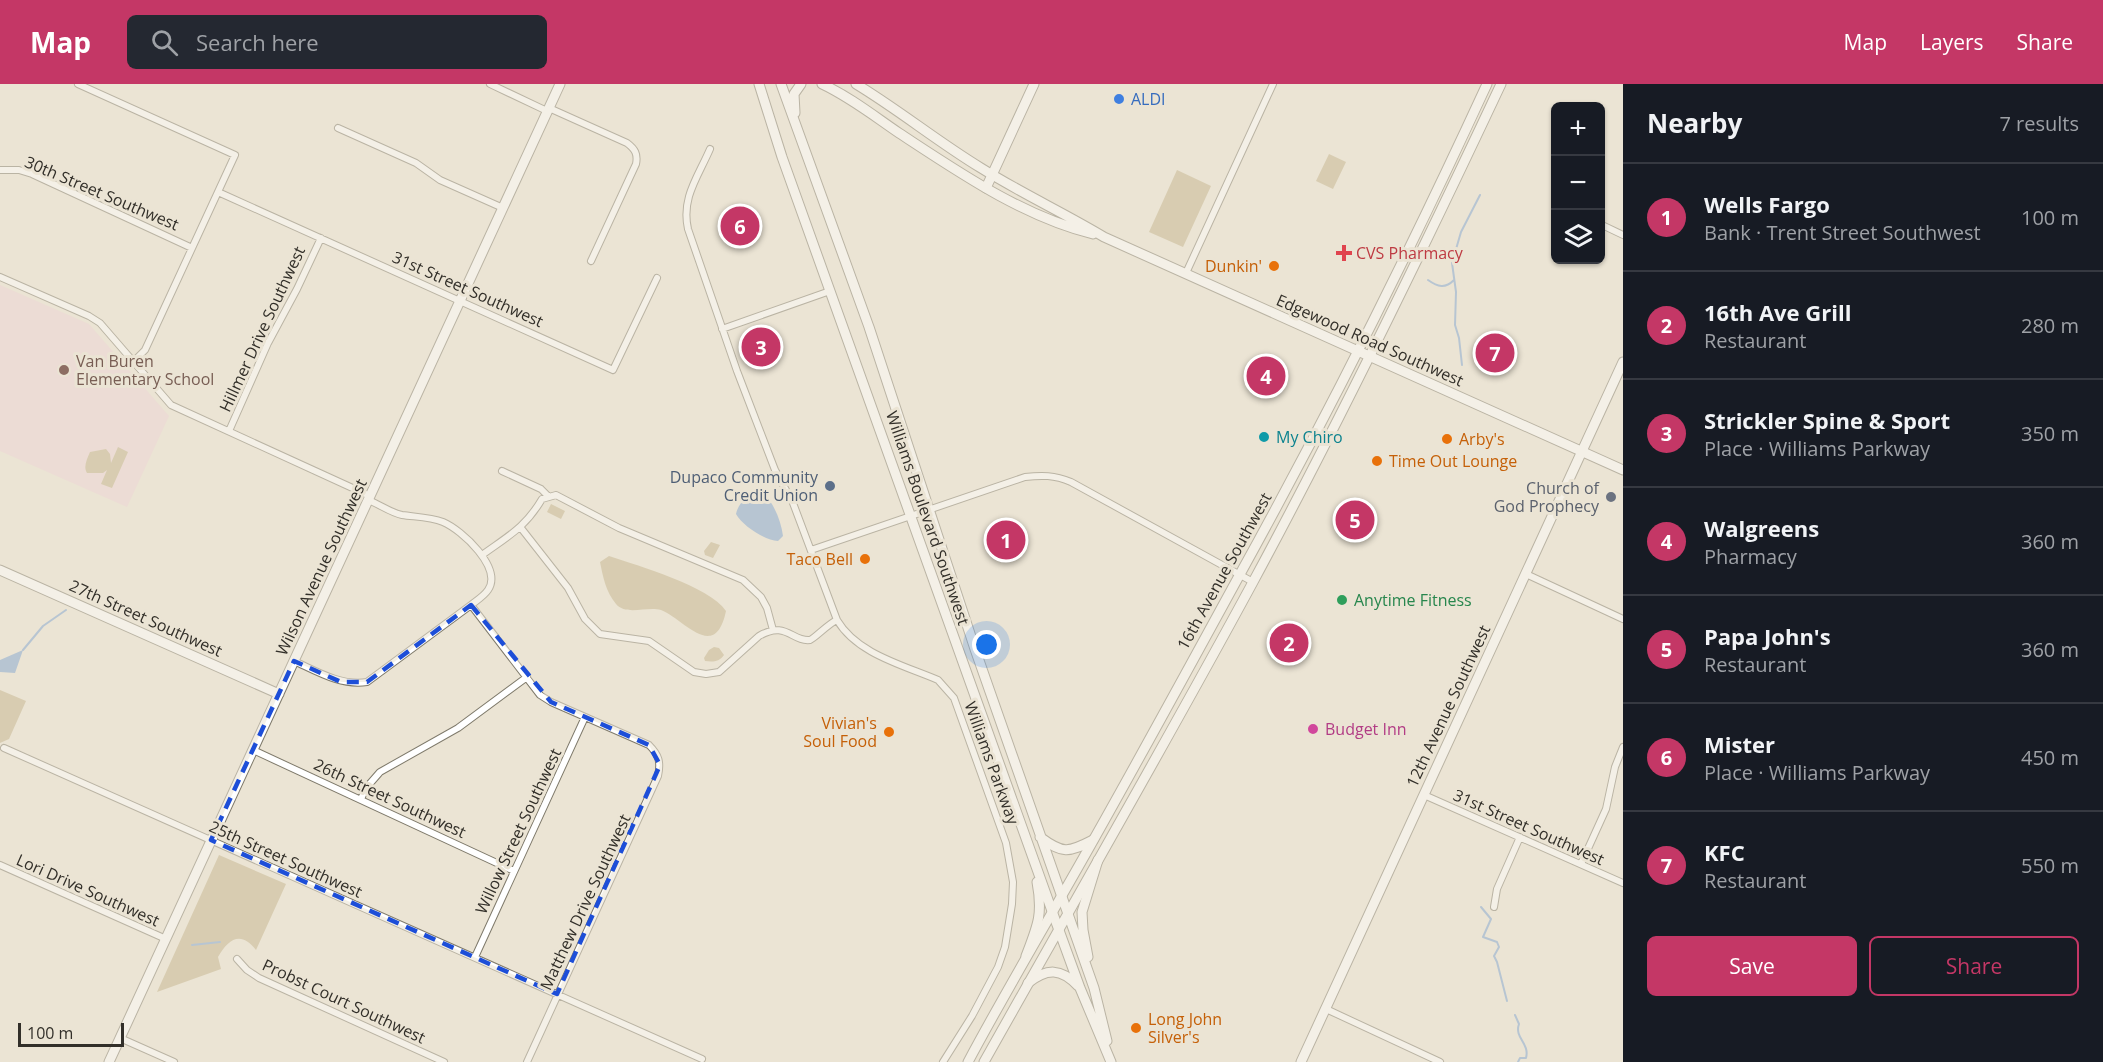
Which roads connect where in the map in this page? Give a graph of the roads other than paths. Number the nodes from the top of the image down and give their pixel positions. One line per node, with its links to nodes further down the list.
1 (78, 84): 22 (street)
2 (490, 84): 14 (street)
3 (560, 84): 14 (main road, Wilson Avenue Southwest)
4 (753, 84): 15 (main road)
5 (759, 84): 15 (main road, Williams Boulevard Southwest)
6 (781, 84): 16 (main road, Williams Boulevard Southwest)
7 (801, 84): 16 (main road)
8 (822, 84): 21 (main road, Edgewood Road Southwest)
9 (856, 84): 20 (main road, Edgewood Road Southwest)
10 (1034, 84): 20 (main road)
11 (1273, 84): 30 (street)
12 (1487, 84): 36 (main road, 16th Avenue Southwest)
13 (1501, 84): 37 (main road, 16th Avenue Southwest)
14 (548, 109): 23 (main road, Wilson Avenue Southwest); 29 (street)
15 (767, 110): 33 (main road, Williams Boulevard Southwest)
16 (795, 124): 46 (main road, Williams Boulevard Southwest)
17 (338, 128): 23 (street)
18 (710, 149): 35 (street, Williams Parkway)
19 (0, 170): 28 (street, 30th Street Southwest)
20 (992, 176): 21 (main road); 26 (main road, Edgewood Road Southwest)
21 (986, 188): 26 (main road, Edgewood Road Southwest)
22 (218, 192): 27 (street, 31st Street Southwest); 28 (street)
23 (503, 208): 34 (main road, Wilson Avenue Southwest)
24 (1605, 226): 25 (street)
25 (1623, 235)
26 (1104, 237): 30 (main road, Edgewood Road Southwest)
27 (321, 238): 34 (street, 31st Street Southwest); 40 (street, Hillmer Drive Southwest)
28 (192, 248): 38 (street)
29 (591, 261)
30 (1186, 273): 36 (main road, Edgewood Road Southwest)
31 (0, 277): 38 (street)
32 (657, 278): 34 (street, 31st Street Southwest)
33 (830, 291): 35 (street); 47 (main road, Williams Boulevard Southwest)
34 (460, 300): 45 (main road, Wilson Avenue Southwest)
35 (722, 329): 49 (street, Williams Parkway)
36 (1358, 352): 37 (main road, Edgewood Road Southwest); 53 (main road, 16th Avenue Southwest)
37 (1369, 357): 41 (main road, Edgewood Road Southwest); 54 (main road, 16th Avenue Southwest)
38 (133, 362): 40 (street)
39 (1623, 362): 41 (main road, 12th Avenue Southwest)
40 (229, 431): 45 (street)
41 (1582, 452): 42 (main road, Edgewood Road Southwest); 52 (main road, 12th Avenue Southwest)
42 (1623, 470)
43 (502, 471): 44 (street)
44 (548, 496): 48 (street); 58 (street)
45 (369, 498): 50 (street); 59 (main road, Wilson Avenue Southwest)
46 (930, 510): 47 (street); 53 (street); 68 (main road, Williams Boulevard Southwest)
47 (912, 516): 49 (street); 72 (main road, Williams Boulevard Southwest)
48 (521, 528): 50 (street); 58 (street)
49 (811, 550): 57 (street, Williams Parkway)
50 (482, 555): 55 (street)
51 (0, 570): 61 (main road, 27th Street Southwest)
52 (1526, 574): 56 (street); 66 (main road, 12th Avenue Southwest)
53 (1240, 575): 54 (street); 71 (main road, 16th Avenue Southwest)
54 (1253, 582): 73 (main road, 16th Avenue Southwest)
55 (471, 606): 59 (street); 60 (street)
56 (1623, 618)
57 (837, 620): 58 (street); 98 (street, Williams Parkway)
58 (773, 630)
59 (294, 661): 61 (main road, Wilson Avenue Southwest)
60 (526, 677): 62 (street); 67 (street)
61 (279, 694): 65 (main road, Wilson Avenue Southwest)
62 (585, 717): 76 (street, Willow Street Southwest); 90 (street, Matthew Drive Southwest)
63 (1623, 747): 74 (street)
64 (4, 748): 70 (street, 25th Street Southwest)
65 (253, 750): 67 (street, 26th Street Southwest); 70 (main road, Wilson Avenue Southwest)
66 (1424, 795): 69 (street, 31st Street Southwest); 91 (main road, 12th Avenue Southwest)
67 (361, 799): 76 (street, 26th Street Southwest)
68 (1040, 837): 71 (main road); 78 (main road, Williams Boulevard Southwest)
69 (1520, 837): 74 (street, 31st Street Southwest); 79 (street)
70 (211, 840): 83 (main road, Wilson Avenue Southwest); 85 (street, 25th Street Southwest)
71 (1093, 840): 78 (main road, 16th Avenue Southwest)
72 (1032, 856): 80 (main road, Williams Boulevard Southwest); 84 (main road)
73 (1098, 860): 81 (main road, 16th Avenue Southwest); 89 (main road)
74 (1581, 864): 77 (street, 31st Street Southwest)
75 (0, 865): 83 (street, Lori Drive Southwest)
76 (514, 871): 85 (street, Willow Street Southwest)
77 (1623, 883)
78 (1061, 896): 80 (main road, 16th Avenue Southwest); 81 (main road, Williams Boulevard Southwest)
79 (1494, 907)
80 (1052, 911): 82 (main road, Williams Boulevard Southwest); 84 (main road, 16th Avenue Southwest)
81 (1068, 914): 82 (main road, 16th Avenue Southwest); 89 (main road, Williams Boulevard Southwest)
82 (1059, 929): 87 (main road, 16th Avenue Southwest); 88 (main road, Williams Boulevard Southwest)
83 (166, 939): 92 (main road, Wilson Avenue Southwest)
84 (1026, 956): 99 (main road, 16th Avenue Southwest)
85 (475, 957): 90 (street, 25th Street Southwest)
86 (237, 959): 96 (street, Probst Court Southwest)
87 (1028, 984): 88 (main road); 100 (main road, 16th Avenue Southwest)
88 (1080, 988): 101 (main road, Williams Boulevard Southwest)
89 (1094, 988): 101 (main road, Williams Boulevard Southwest)
90 (558, 994): 93 (street, 25th Street Southwest); 97 (street, Matthew Drive Southwest)
91 (1326, 1009): 102 (main road, 12th Avenue Southwest); 103 (street)
92 (120, 1038): 94 (main road, Wilson Avenue Southwest); 95 (street)
93 (702, 1059)
94 (109, 1062)
95 (174, 1062)
96 (444, 1062)
97 (527, 1062)
98 (943, 1062)
99 (968, 1062)
100 (984, 1062)
101 (1111, 1062)
102 (1301, 1062)
103 (1440, 1062)

